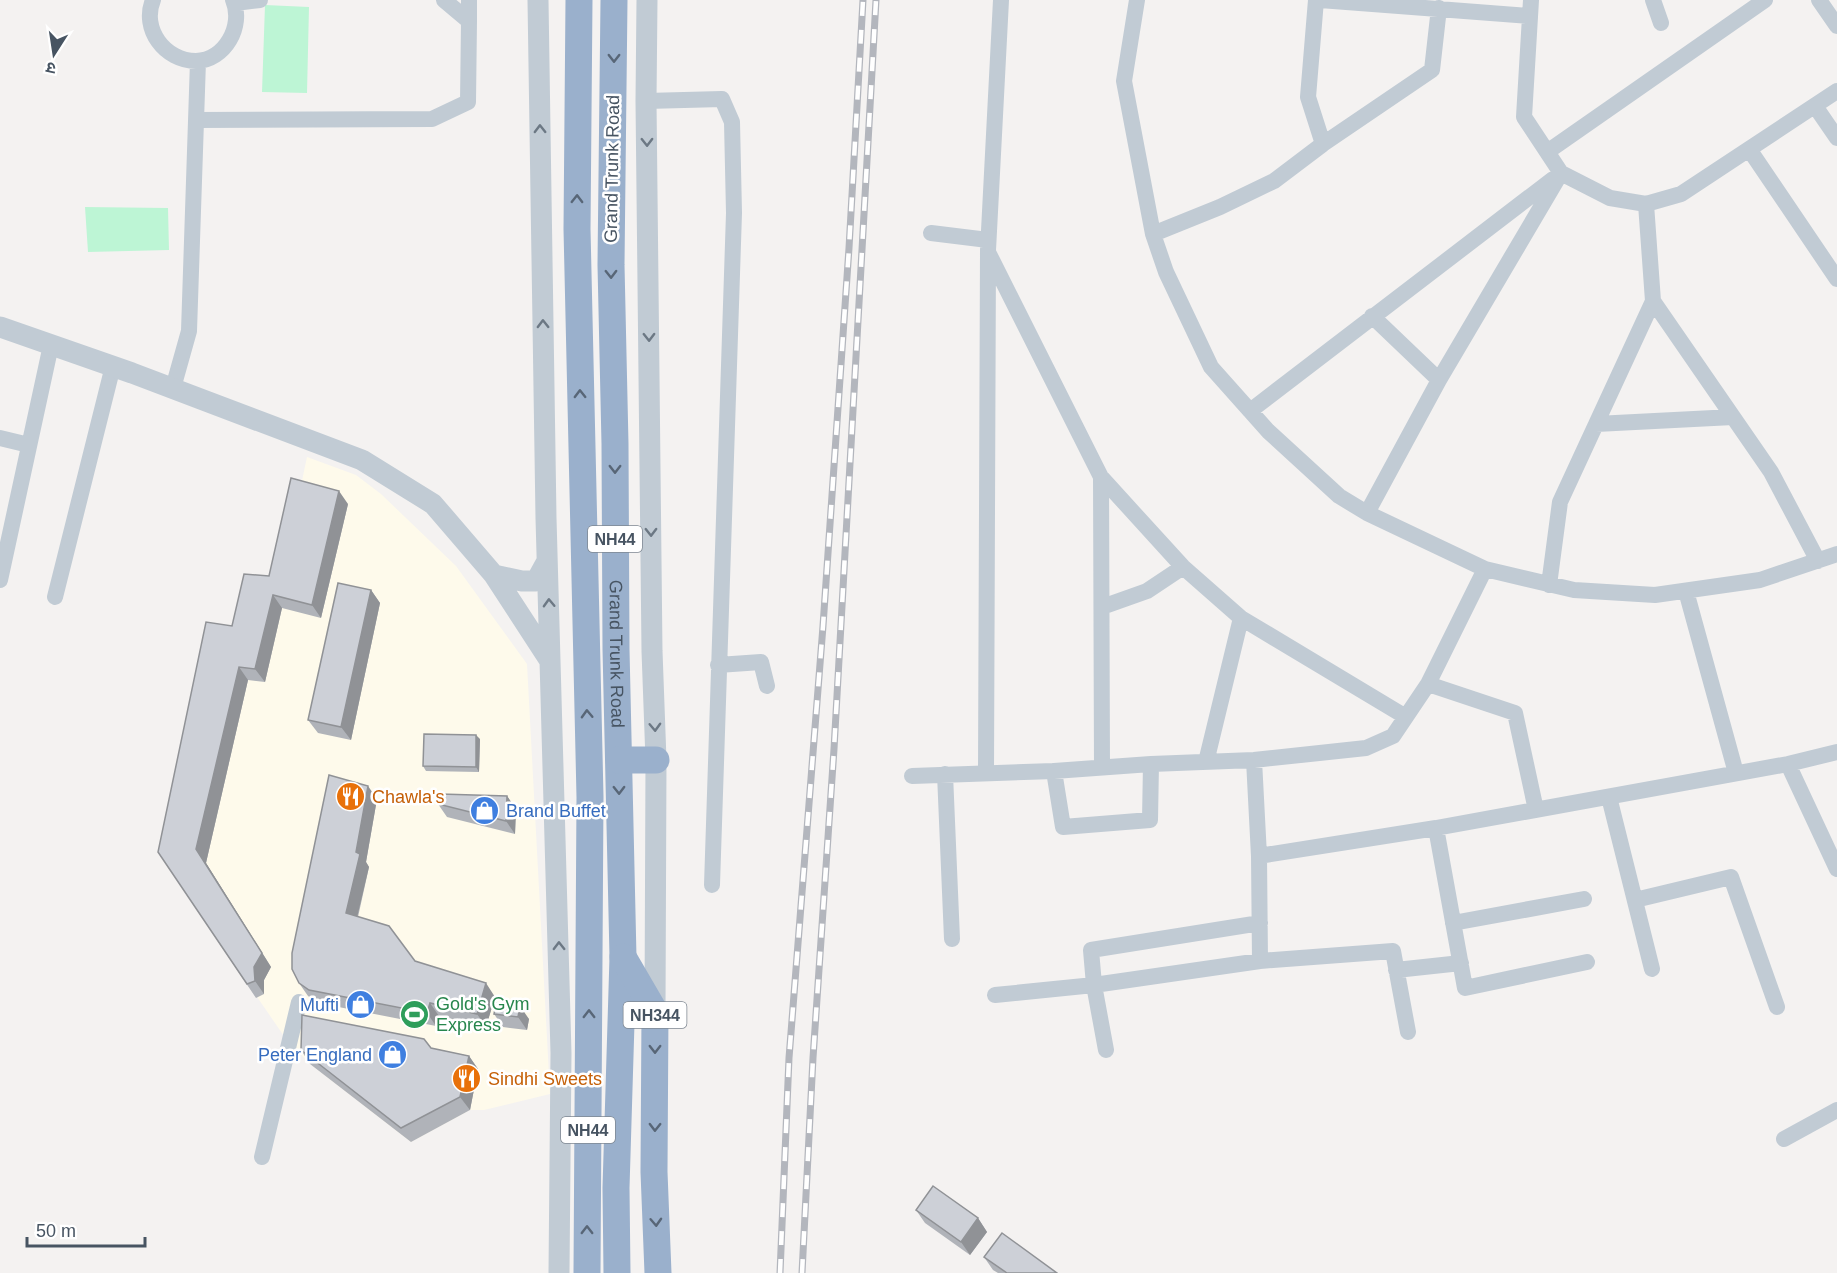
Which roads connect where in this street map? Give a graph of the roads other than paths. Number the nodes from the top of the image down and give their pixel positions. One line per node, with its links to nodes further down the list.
1 (260, 0): 15 (street)
2 (444, 0): 18 (street)
3 (469, 0): 18 (street)
4 (538, 0): 52 (street, one-way to 4)
5 (579, 0): 109 (highway, Grand Trunk Road / NH44, one-way to 5)
6 (614, 0): 69 (highway, Grand Trunk Road / NH44, one-way to 69)
7 (647, 0): 23 (street)
8 (1001, 0): 34 (street)
9 (1137, 0): 33 (street)
10 (1318, 0): 16 (street); 27 (street)
11 (1653, 0): 19 (street)
12 (1765, 0): 29 (street)
13 (1819, 0): 20 (street)
14 (150, 1): 21 (street)
15 (234, 1): 21 (street)
16 (1439, 8): 17 (street); 27 (street)
17 (1530, 8): 29 (street)
18 (469, 21): 25 (street)
19 (1661, 23)
20 (1837, 26)
21 (198, 61): 25 (street)
22 (1837, 91): 24 (street)
23 (646, 101): 64 (street); 70 (street, one-way to 70)
24 (1815, 106): 26 (street); 28 (street)
25 (197, 120): 42 (street)
26 (1837, 138)
27 (1323, 144): 33 (street)
28 (1749, 149): 31 (street); 35 (street)
29 (1547, 152): 30 (street)
30 (1561, 173): 31 (street); 37 (street); 41 (street)
31 (1646, 204): 36 (street)
32 (931, 233): 34 (street)
33 (1153, 234): 43 (street)
34 (988, 245): 48 (street); 77 (street)
35 (1837, 279)
36 (1653, 301): 44 (street); 45 (street)
37 (1372, 316): 41 (street); 43 (street)
38 (0, 327): 39 (street)
39 (51, 345): 40 (street); 47 (street)
40 (113, 366): 42 (street); 60 (street)
41 (1439, 380): 49 (street)
42 (173, 388): 56 (street)
43 (1250, 411): 49 (street)
44 (1733, 417): 45 (street); 53 (street)
45 (1596, 424): 58 (street)
46 (0, 438): 47 (street)
47 (29, 445): 50 (street)
48 (1101, 477): 54 (street); 61 (street)
49 (1367, 513): 55 (street)
50 (7, 516): 57 (street)
51 (1837, 554): 53 (street)
52 (547, 561): 56 (street); 63 (street, one-way to 52)
53 (1818, 561): 59 (street)
54 (1183, 567): 61 (street); 62 (street)
55 (1485, 569): 58 (street); 65 (street)
56 (494, 575): 63 (street)
57 (0, 580)
58 (1549, 585): 59 (street)
59 (1686, 591): 79 (street)
60 (55, 597)
61 (1102, 607): 75 (street)
62 (1241, 618): 67 (street); 72 (street)
63 (550, 662): 108 (street, one-way to 63)
64 (718, 664): 66 (street); 86 (street)
65 (1428, 684): 67 (street); 82 (street)
66 (767, 686)
67 (1406, 717): 71 (street)
68 (1837, 752): 74 (street)
69 (619, 760): 70 (highway); 92 (highway, Grand Trunk Road / NH44, one-way to 92)
70 (656, 760): 102 (street)
71 (1254, 760): 72 (street); 84 (street)
72 (1206, 762): 73 (street)
73 (1151, 764): 75 (street); 76 (street)
74 (1788, 764): 79 (street); 85 (street)
75 (1102, 767): 76 (street)
76 (1054, 771): 77 (street)
77 (986, 772): 78 (street)
78 (945, 774): 80 (street); 91 (street)
79 (1736, 774): 81 (street)
80 (912, 776)
81 (1609, 797): 82 (street); 88 (street)
82 (1536, 810): 83 (street)
83 (1436, 828): 84 (street); 90 (street)
84 (1259, 856): 89 (street)
85 (1837, 869)
86 (712, 885)
87 (1584, 899): 90 (street)
88 (1635, 900): 96 (street); 101 (street)
89 (1260, 923): 93 (street); 98 (street)
90 (1453, 923): 95 (street)
91 (952, 939)
92 (624, 957): 102 (highway, NH344); 110 (highway, Grand Trunk Road / NH44)
93 (1260, 961): 97 (street); 98 (street)
94 (1587, 962): 95 (street)
95 (1461, 963): 97 (street)
96 (1652, 969)
97 (1396, 970): 103 (street)
98 (1094, 985): 99 (street); 104 (street)
99 (995, 994)
100 (299, 1002): 107 (street)
101 (1777, 1007)
102 (655, 1012): 111 (highway, NH344, one-way to 111)
103 (1408, 1032)
104 (1107, 1050)
105 (1837, 1110): 106 (street)
106 (1784, 1139)
107 (262, 1157)
108 (559, 1273)
109 (587, 1273)
110 (617, 1273)
111 (658, 1273)

